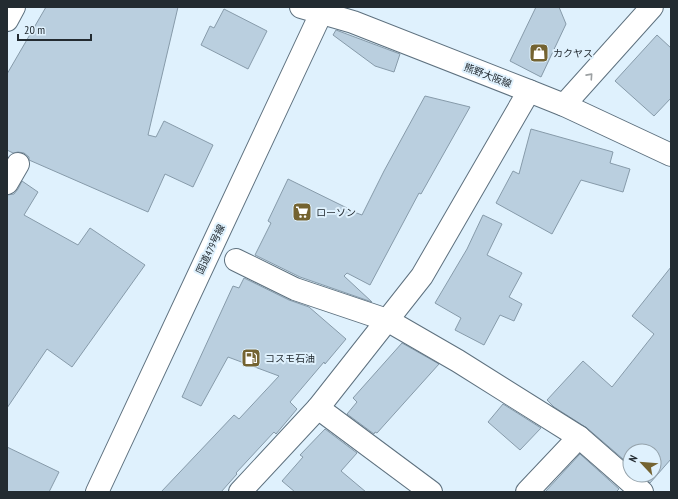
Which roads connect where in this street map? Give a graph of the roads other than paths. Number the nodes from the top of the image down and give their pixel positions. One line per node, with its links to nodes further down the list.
1 (14, 7): 4 (main road)
2 (652, 7): 6 (main road, one-way to 2)
3 (315, 9): 5 (main road, 熊野大阪線); 14 (main road, 国道479号線)
4 (7, 20)
5 (529, 91): 6 (main road, 熊野大阪線); 11 (main road)
6 (564, 106): 7 (main road, 熊野大阪線)
7 (671, 155)
8 (18, 164): 9 (main road)
9 (7, 183)
10 (236, 260): 11 (main road)
11 (387, 320): 12 (main road); 13 (main road)
12 (318, 408): 15 (main road); 16 (main road)
13 (579, 437): 17 (main road); 18 (main road)
14 (97, 492)
15 (240, 492)
16 (431, 492)
17 (527, 492)
18 (642, 492)

